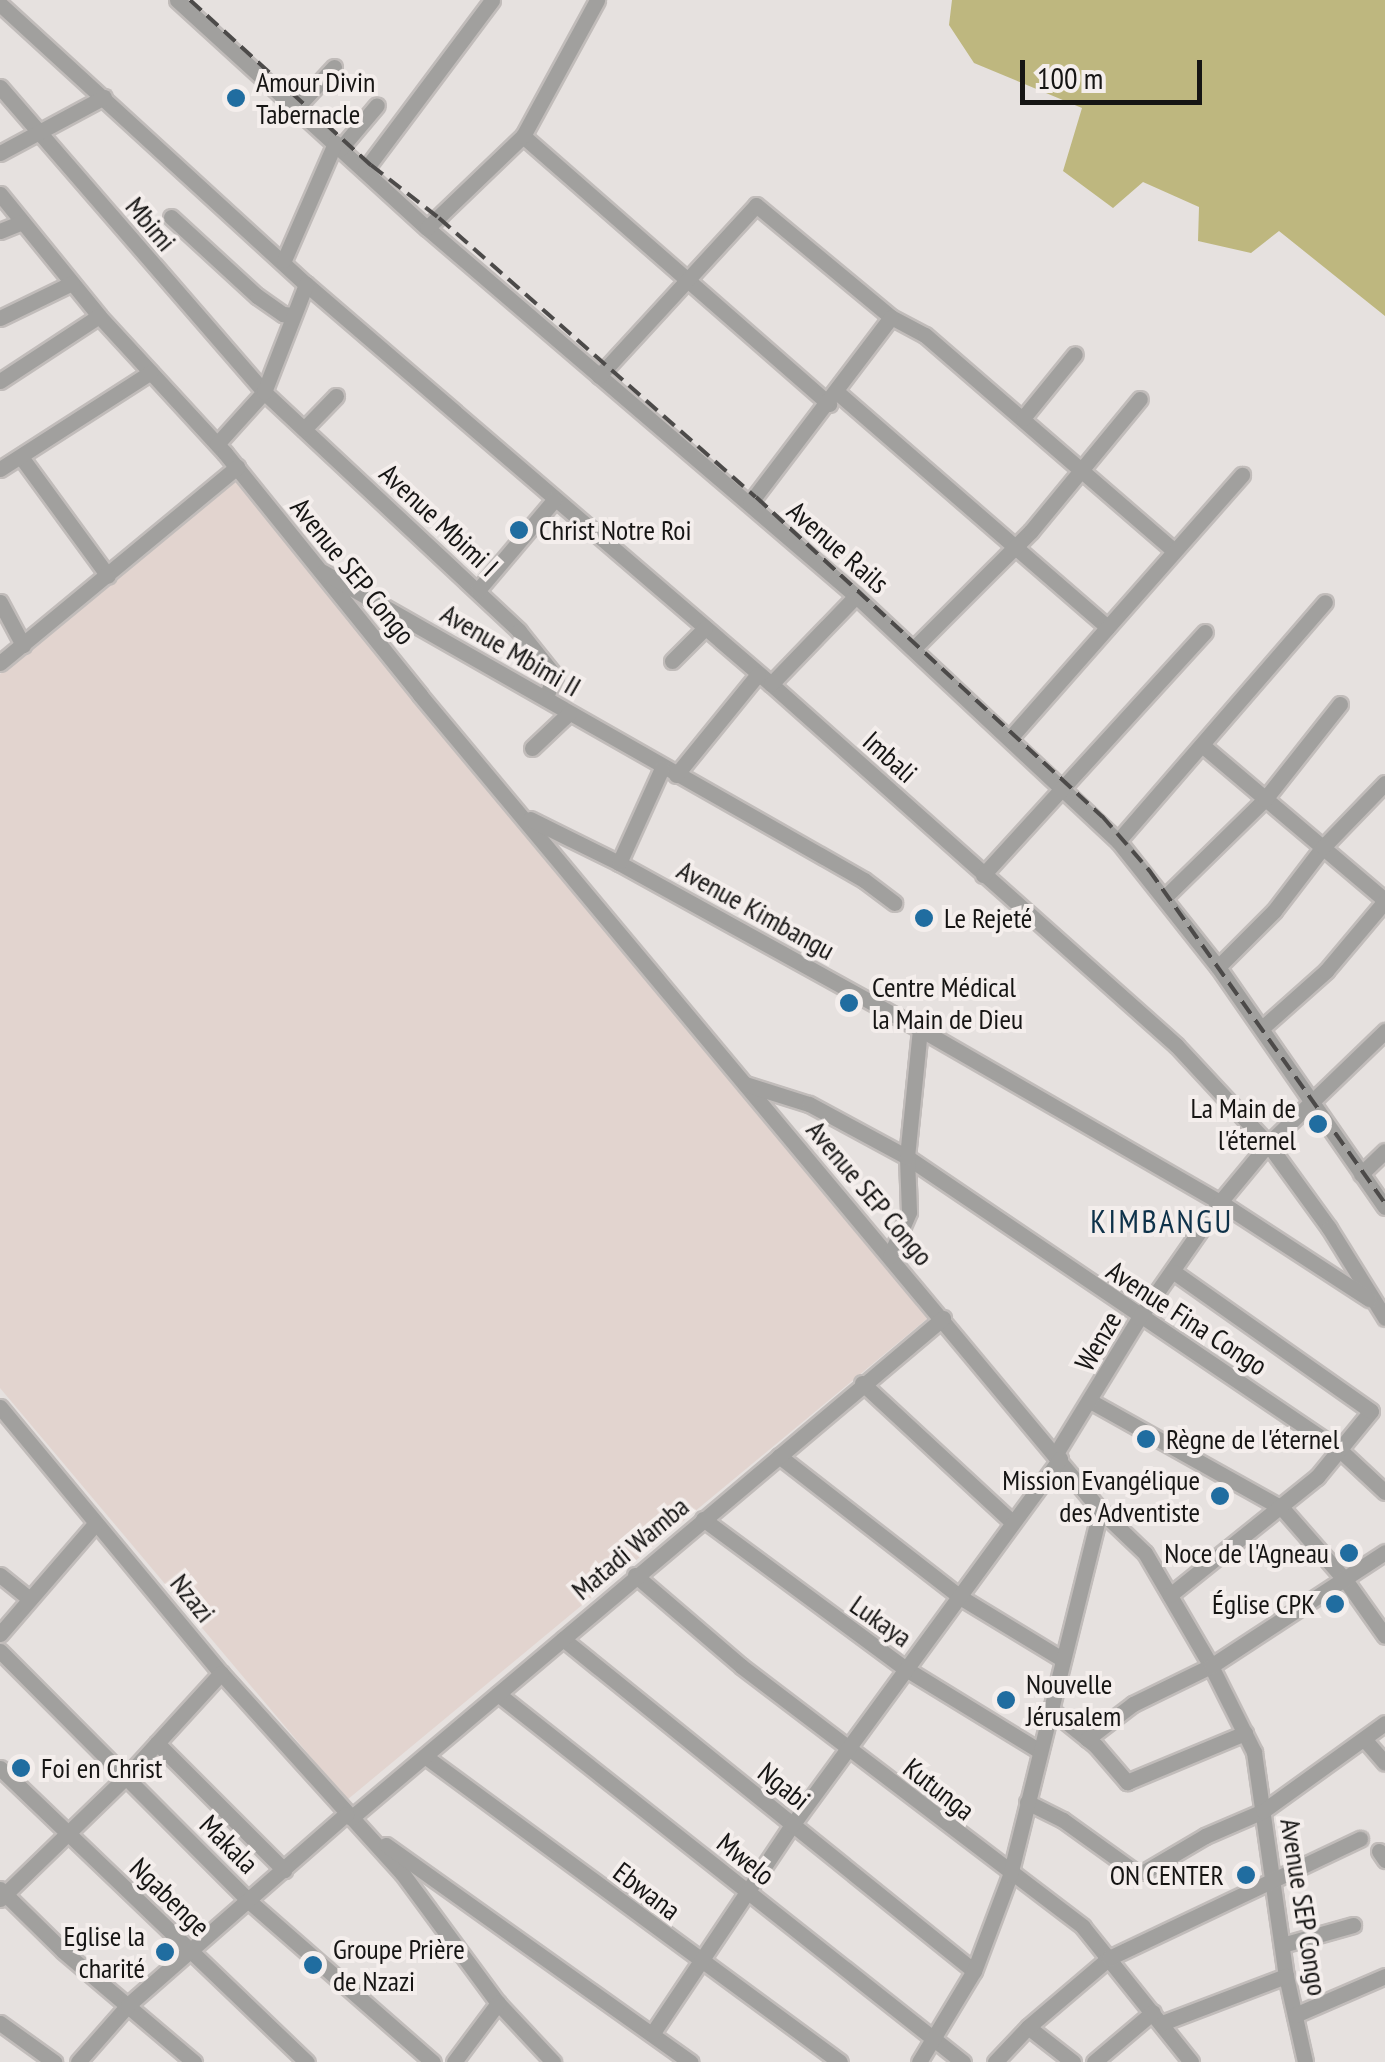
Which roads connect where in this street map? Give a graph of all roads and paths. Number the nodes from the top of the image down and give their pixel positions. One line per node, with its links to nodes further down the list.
1 (177, 0): 9 (street, Avenue Rails)
2 (492, 0): 14 (street)
3 (597, 0): 11 (street)
4 (0, 4): 7 (street)
5 (334, 67): 9 (street)
6 (0, 87): 10 (street, Mbimi)
7 (104, 97): 10 (street); 20 (street)
8 (377, 105): 12 (street)
9 (296, 108): 12 (street, Avenue Rails)
10 (42, 134): 13 (street); 32 (street, Mbimi)
11 (522, 136): 18 (street); 21 (street)
12 (338, 146): 14 (street, Avenue Rails); 20 (street)
13 (0, 153)
14 (366, 170): 18 (street, Avenue Rails)
15 (0, 194): 17 (street, Avenue SEP Congo)
16 (171, 217): 24 (street)
17 (22, 222): 19 (street); 22 (street, Avenue SEP Congo)
18 (428, 228): 30 (street, Avenue Rails)
19 (0, 231)
20 (284, 260): 23 (street, Imbali)
21 (686, 282): 26 (street); 30 (street); 34 (street)
22 (72, 283): 25 (street, Avenue SEP Congo); 27 (street)
23 (306, 284): 24 (street); 44 (street, Imbali)
24 (293, 315): 32 (street)
25 (100, 316): 29 (street, Avenue SEP Congo); 31 (street)
26 (892, 317): 34 (street); 36 (street)
27 (0, 318)
28 (1075, 354): 36 (street)
29 (151, 372): 38 (street, Avenue SEP Congo); 39 (street)
30 (599, 376): 45 (street, Avenue Rails)
31 (0, 381)
32 (264, 392): 37 (street, Avenue Mbimi I); 38 (street)
33 (336, 396): 37 (street)
34 (834, 399): 45 (street); 46 (street)
35 (1140, 399): 42 (street)
36 (1024, 418): 42 (street)
37 (304, 429): 50 (street, Avenue Mbimi I)
38 (217, 444): 40 (street, Avenue SEP Congo)
39 (21, 456): 41 (street); 49 (street)
40 (237, 467): 48 (street, Avenue SEP Congo); 49 (street)
41 (0, 469)
42 (1081, 473): 46 (street); 47 (street)
43 (1242, 475): 47 (street)
44 (554, 500): 50 (street); 54 (street, Imbali)
45 (750, 503): 51 (street, Avenue Rails)
46 (1013, 549): 55 (street); 58 (street)
47 (1173, 550): 55 (street)
48 (320, 570): 63 (street, Avenue Mbimi II); 73 (street, Avenue SEP Congo)
49 (108, 576): 57 (street)
50 (478, 590): 63 (street, Avenue Mbimi I)
51 (856, 596): 58 (street, Avenue Rails); 62 (street)
52 (0, 602): 57 (street)
53 (1325, 602): 67 (street)
54 (705, 628): 59 (street); 61 (street, Imbali)
55 (1107, 628): 66 (street)
56 (1205, 632): 71 (street)
57 (23, 645): 60 (street)
58 (914, 648): 66 (street, Avenue Rails)
59 (672, 661)
60 (0, 663)
61 (758, 674): 62 (street, Imbali); 69 (street)
62 (772, 684): 77 (street, Imbali)
63 (545, 698): 65 (street, Avenue Mbimi II)
64 (1340, 704): 72 (street)
65 (569, 712): 68 (street); 69 (street, Avenue Mbimi II)
66 (1010, 738): 71 (street, Avenue Rails)
67 (1202, 745): 72 (street); 74 (street)
68 (532, 748)
69 (669, 772): 76 (street); 80 (street, Avenue Mbimi II)
70 (1385, 783): 75 (street)
71 (1064, 791): 74 (street, Avenue Rails); 77 (street)
72 (1264, 799): 75 (street); 78 (street)
73 (523, 816): 76 (street, Avenue Kimbangu); 85 (street, Avenue SEP Congo)
74 (1118, 840): 78 (street, Avenue Rails)
75 (1323, 847): 79 (street); 81 (street)
76 (619, 863): 83 (street, Avenue Kimbangu)
77 (983, 875): 87 (street, Imbali)
78 (1166, 896): 81 (street, Avenue Rails)
79 (1385, 900): 82 (street)
80 (894, 902)
81 (1218, 967): 82 (street, Avenue Rails)
82 (1262, 1028): 86 (street, Avenue Rails)
83 (920, 1029): 89 (street); 91 (street, Avenue Kimbangu)
84 (1385, 1031): 86 (street, Wenze)
85 (745, 1084): 89 (street, Avenue Fina Congo); 93 (street, Avenue SEP Congo)
86 (1311, 1105): 87 (street, Wenze); 90 (street, Avenue Rails)
87 (1268, 1144): 91 (street, Wenze); 95 (street, Imbali)
88 (1385, 1151): 90 (street)
89 (906, 1157): 93 (street); 97 (street, Avenue Fina Congo)
90 (1361, 1174): 92 (street, Avenue Rails)
91 (1220, 1202): 94 (street, Wenze); 95 (street, Avenue Kimbangu)
92 (1385, 1208)
93 (890, 1256): 96 (street, Avenue SEP Congo)
94 (1174, 1272): 97 (street, Wenze); 102 (street)
95 (1372, 1302): 98 (street, Imbali)
96 (944, 1318): 99 (street, Matadi Wamba); 104 (street, Avenue SEP Congo)
97 (1139, 1318): 100 (street, Wenze); 102 (street, Avenue Fina Congo)
98 (1385, 1318)
99 (862, 1383): 103 (street, Matadi Wamba); 109 (street)
100 (1092, 1402): 104 (street, Wenze); 106 (street)
101 (2, 1414): 110 (street, Nzazi)
102 (1340, 1451): 105 (street, Avenue Fina Congo); 106 (street)
103 (779, 1456): 108 (street, Matadi Wamba); 117 (street)
104 (1058, 1457): 107 (street, Avenue SEP Congo); 109 (street, Wenze)
105 (1385, 1492)
106 (1282, 1508): 114 (street); 115 (street)
107 (1100, 1510): 115 (street, Avenue SEP Congo); 122 (street)
108 (704, 1519): 112 (street, Matadi Wamba); 124 (street, Lukaya)
109 (1011, 1521): 117 (street, Wenze)
110 (95, 1524): 116 (street); 125 (street, Nzazi)
111 (1385, 1552): 114 (street)
112 (635, 1575): 120 (street, Matadi Wamba); 133 (street, Kutunga)
113 (0, 1576): 116 (street)
114 (1346, 1581): 119 (street); 123 (street)
115 (1170, 1596): 123 (street, Avenue SEP Congo)
116 (27, 1597): 118 (street)
117 (960, 1597): 122 (street); 124 (street, Wenze)
118 (0, 1634)
119 (1385, 1636)
120 (563, 1639): 126 (street, Matadi Wamba); 142 (street, Ngabi)
121 (0, 1651): 138 (street, Makala)
122 (1062, 1659): 127 (street)
123 (1212, 1666): 129 (street, Avenue SEP Congo); 130 (street)
124 (906, 1669): 133 (street, Wenze); 134 (street, Lukaya)
125 (221, 1672): 132 (street); 141 (street, Nzazi)
126 (498, 1694): 135 (street, Matadi Wamba); 149 (street, Mwelo)
127 (1050, 1709): 130 (street); 134 (street)
128 (1385, 1724): 131 (street)
129 (1245, 1733): 130 (street); 140 (street, Avenue SEP Congo)
130 (1087, 1740)
131 (1365, 1740): 136 (street); 140 (street)
132 (158, 1743): 138 (street); 146 (street)
133 (846, 1749): 142 (street, Wenze); 147 (street, Kutunga)
134 (1040, 1751): 139 (street)
135 (426, 1757): 141 (street, Matadi Wamba); 156 (street, Ebwana)
136 (1385, 1762)
137 (0, 1768): 143 (street, Ngabenge)
138 (126, 1777): 143 (street); 151 (street, Makala)
139 (1027, 1802): 140 (street); 147 (street)
140 (1264, 1811): 148 (street, Avenue SEP Congo)
141 (349, 1816): 144 (street, Nzazi); 146 (street, Matadi Wamba)
142 (792, 1825): 149 (street, Wenze); 157 (street, Ngabi)
143 (67, 1834): 150 (street); 154 (street, Ngabenge)
144 (370, 1834): 160 (street); 166 (street)
145 (1360, 1839): 148 (street)
146 (284, 1870): 151 (street, Matadi Wamba)
147 (1010, 1875): 155 (street, Kutunga); 157 (street)
148 (1275, 1878): 153 (street, Avenue SEP Congo); 155 (street)
149 (748, 1893): 156 (street, Wenze); 167 (street, Mwelo)
150 (2, 1894): 161 (street)
151 (250, 1902): 154 (street, Matadi Wamba); 172 (street, Makala)
152 (1353, 1926): 153 (street)
153 (1282, 1945): 158 (street, Avenue SEP Congo)
154 (191, 1952): 161 (street, Matadi Wamba); 171 (street, Ngabenge)
155 (1109, 1958): 163 (street, Kutunga); 165 (street)
156 (700, 1962): 166 (street, Wenze); 176 (street, Ebwana)
157 (974, 1971): 167 (street)
158 (1286, 1976): 162 (street, Avenue SEP Congo); 163 (street)
159 (1385, 1976): 162 (street)
160 (498, 2003): 173 (street); 174 (street)
161 (128, 2005): 169 (street, Matadi Wamba); 170 (street)
162 (1295, 2014): 183 (street, Avenue SEP Congo)
163 (1158, 2017): 181 (street); 182 (street, Kutunga)
164 (0, 2024): 168 (street)
165 (1028, 2027): 179 (street); 180 (street)
166 (652, 2034): 175 (street)
167 (935, 2038): 177 (street); 178 (street, Mwelo)
168 (54, 2062)
169 (78, 2062)
170 (194, 2062)
171 (307, 2062)
172 (432, 2062)
173 (454, 2062)
174 (554, 2062)
175 (690, 2062)
176 (840, 2062)
177 (919, 2062)
178 (963, 2062)
179 (995, 2062)
180 (1072, 2062)
181 (1094, 2062)
182 (1191, 2062)
183 (1305, 2062)

